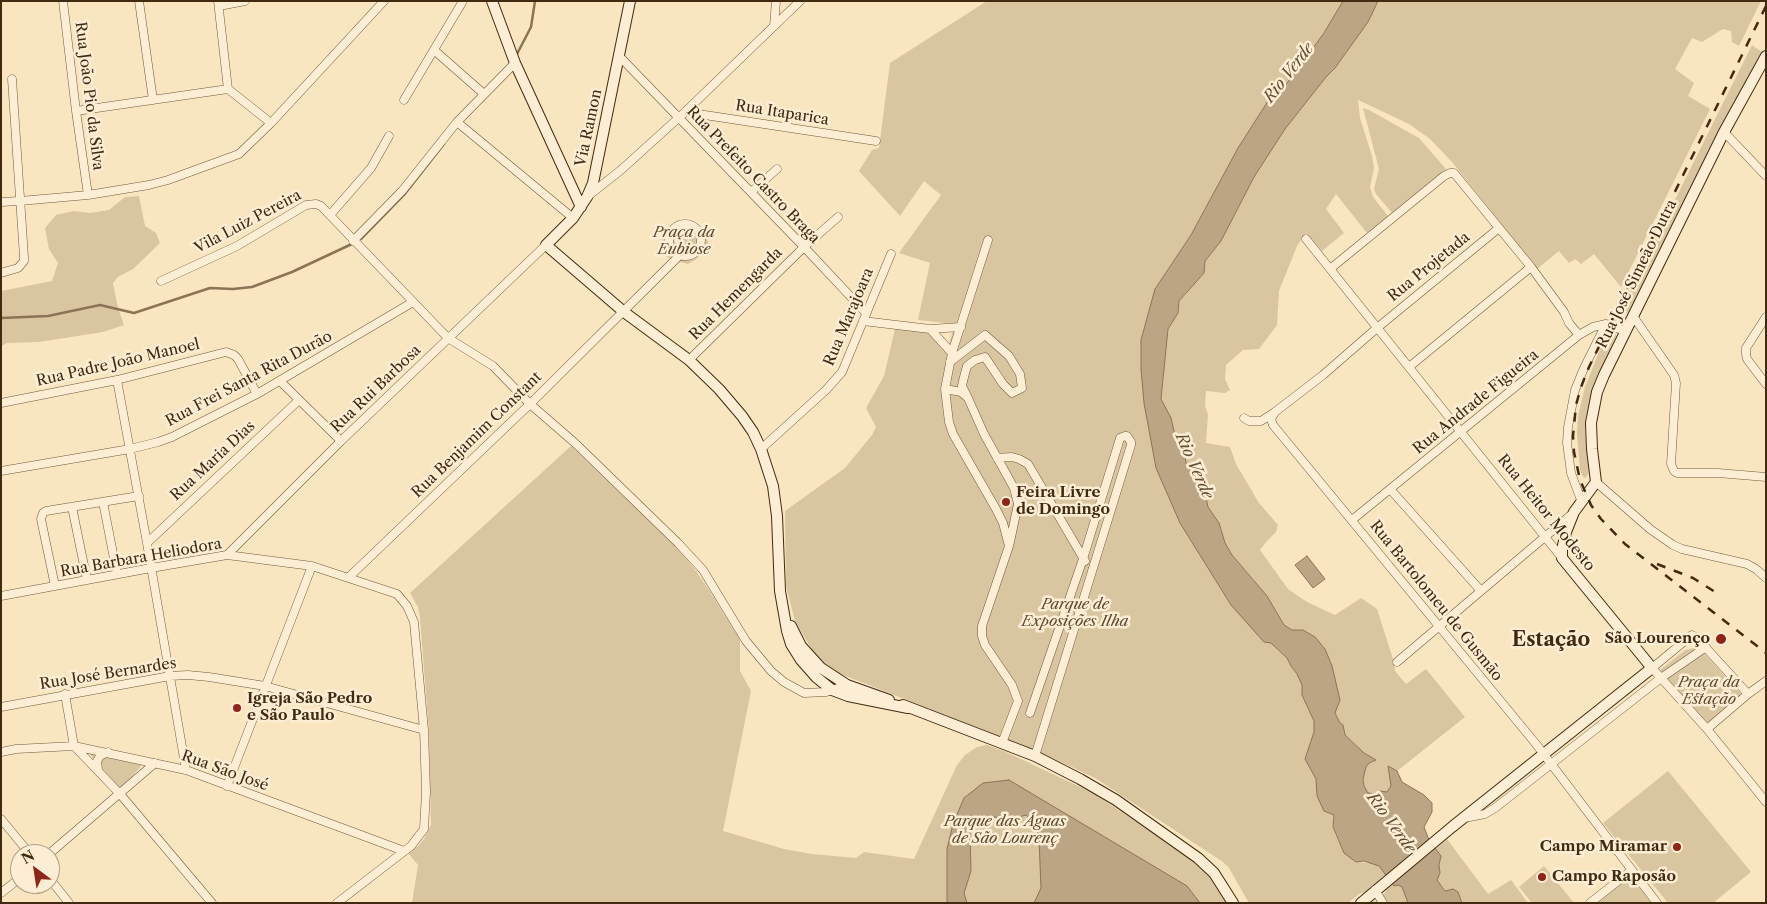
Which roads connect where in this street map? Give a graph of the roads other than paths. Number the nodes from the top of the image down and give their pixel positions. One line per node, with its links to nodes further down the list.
1 (63, 1): 21 (street, Rua João Pio da Silva)
2 (139, 1): 19 (street)
3 (245, 1): 10 (street)
4 (384, 1): 25 (street)
5 (463, 1): 12 (street)
6 (630, 1): 14 (main road, Via Ramon)
7 (776, 1): 11 (street)
8 (800, 1): 11 (street)
9 (490, 2): 15 (main road)
10 (219, 4): 17 (street)
11 (774, 26): 22 (street)
12 (434, 50): 18 (street); 20 (street)
13 (1766, 56): 26 (main road, Rua José Simeão Dutra)
14 (620, 57): 23 (street, Rua Prefeito Castro Braga); 33 (main road, Via Ramon)
15 (515, 63): 18 (street); 36 (main road)
16 (12, 78): 34 (street)
17 (228, 89): 19 (street); 25 (street)
18 (484, 94): 24 (street)
19 (153, 100): 21 (street)
20 (404, 100)
21 (76, 111): 32 (street, Rua João Pio da Silva)
22 (685, 112): 23 (street); 28 (street, Rua Itaparica)
23 (678, 118): 31 (street, Rua Prefeito Castro Braga); 33 (street)
24 (457, 122): 39 (street); 43 (street)
25 (271, 123): 32 (street)
26 (1724, 132): 30 (street); 54 (main road, Rua José Simeão Dutra)
27 (389, 136): 37 (street)
28 (876, 141)
29 (776, 169): 31 (street)
30 (1766, 176)
31 (751, 192): 45 (street, Rua Prefeito Castro Braga)
32 (88, 195): 34 (street)
33 (587, 197): 36 (main road, Via Ramon)
34 (20, 201): 35 (street); 50 (street)
35 (1, 202)
36 (581, 207): 39 (main road, Via Ramon)
37 (330, 215): 43 (street); 51 (street, Vila Luiz Pereira)
38 (838, 217): 45 (street, Rua Hemengarda)
39 (573, 218): 44 (main road, Via Ramon)
40 (1499, 228): 48 (street); 49 (street); 59 (street, Rua Projetada)
41 (1306, 239): 49 (street, Rua Heitor Modesto)
42 (988, 240): 58 (street)
43 (353, 241): 52 (street)
44 (546, 245): 53 (main road); 63 (street, Rua Rui Barbosa)
45 (804, 247): 55 (street, Rua Prefeito Castro Braga); 65 (street, Rua Hemengarda)
46 (891, 254): 55 (street, Rua Marajoara)
47 (680, 255): 47 (street); 53 (street, Rua Benjamim Constant)
48 (1531, 267): 62 (street); 67 (street)
49 (1330, 269): 59 (street, Rua Heitor Modesto)
50 (1, 273)
51 (161, 282)
52 (413, 302): 63 (street); 69 (street, Rua Frei Santa Rita Durão)
53 (624, 312): 65 (main road); 76 (street, Rua Benjamim Constant)
54 (1634, 316): 61 (main road, Rua José Simeão Dutra); 85 (street)
55 (864, 317): 60 (street); 82 (street, Rua Marajoara)
56 (1766, 317): 70 (street)
57 (1606, 324): 61 (street); 62 (street, Rua Andrade Figueira); 89 (street)
58 (961, 327): 60 (street); 64 (street)
59 (1377, 328): 67 (street, Rua Heitor Modesto); 77 (street)
60 (930, 329): 64 (street)
61 (1625, 331): 86 (main road, Rua José Simeão Dutra)
62 (1579, 335): 79 (street, Rua Andrade Figueira)
63 (448, 338): 76 (street); 80 (street, Rua Rui Barbosa)
64 (952, 353): 66 (street)
65 (689, 360): 82 (main road)
66 (950, 362): 71 (street); 73 (street)
67 (1409, 366): 79 (street, Rua Heitor Modesto)
68 (117, 380): 72 (street, Rua Padre João Manoel); 75 (street, Rua Padre João Manoel); 81 (street)
69 (280, 381): 72 (street, Rua Frei Santa Rita Durão); 74 (street)
70 (1766, 384)
71 (945, 390): 73 (street); 96 (street)
72 (258, 394): 81 (street, Rua Frei Santa Rita Durão)
73 (968, 398): 83 (street)
74 (299, 400): 80 (street); 95 (street, Rua Maria Dias)
75 (1, 403)
76 (530, 404): 104 (street, Rua Benjamim Constant); 120 (street)
77 (1274, 412): 78 (street); 93 (street, Rua Bartolomeu de Gusmão)
78 (1244, 418)
79 (1461, 432): 87 (street, Rua Andrade Figueira); 94 (street, Rua Heitor Modesto)
80 (341, 441): 97 (street, Rua Rui Barbosa)
81 (130, 449): 84 (street, Rua Frei Santa Rita Durão); 88 (street)
82 (761, 449): 110 (main road)
83 (997, 458): 96 (street); 99 (street)
84 (1, 471)
85 (1766, 477)
86 (1596, 482): 89 (main road); 105 (street)
87 (1390, 489): 93 (street, Rua Andrade Figueira); 108 (street)
88 (139, 496): 90 (street); 95 (street)
89 (1581, 500): 92 (main road)
90 (103, 502): 91 (street); 103 (street)
91 (72, 507): 106 (street); 107 (street)
92 (1574, 512): 94 (street); 98 (main road)
93 (1352, 520): 111 (street, Rua Bartolomeu de Gusmão)
94 (1546, 537): 98 (street, Rua Heitor Modesto); 108 (street)
95 (147, 543): 101 (street)
96 (1009, 546): 128 (street)
97 (227, 555): 100 (street, Rua Barbara Heliodora); 101 (street, Rua Barbara Heliodora)
98 (1562, 558): 114 (main road, Rua Heitor Modesto)
99 (1083, 559): 102 (street); 102 (street); 125 (street)
100 (312, 566): 104 (street, Rua Barbara Heliodora); 119 (street)
101 (151, 568): 103 (street, Rua Barbara Heliodora); 115 (street)
102 (1091, 570): 133 (street)
103 (117, 574): 106 (street, Rua Barbara Heliodora)
104 (349, 577): 127 (street, Rua Barbara Heliodora)
105 (1766, 578)
106 (87, 580): 107 (street, Rua Barbara Heliodora)
107 (55, 586): 109 (street, Rua Barbara Heliodora)
108 (1481, 591): 111 (street)
109 (1, 596)
110 (783, 606): 118 (main road); 120 (main road)
111 (1440, 626): 113 (street); 132 (street, Rua Bartolomeu de Gusmão)
112 (1706, 647): 114 (street); 116 (street); 122 (street)
113 (1397, 662)
114 (1652, 668): 116 (street, Rua Heitor Modesto); 132 (main road)
115 (170, 676): 119 (street, Rua José Bernardes); 121 (street, Rua José Bernardes); 137 (street)
116 (1661, 678): 126 (street, Rua Heitor Modesto); 135 (street)
117 (1766, 680): 122 (street)
118 (848, 685): 120 (street); 124 (main road)
119 (265, 686): 127 (street, Rua José Bernardes); 138 (street)
120 (832, 690): 124 (main road)
121 (65, 694): 123 (street, Rua José Bernardes); 129 (street)
122 (1748, 694): 126 (street)
123 (1, 707)
124 (908, 708): 128 (main road)
125 (1030, 713)
126 (1707, 729): 140 (street, Rua Heitor Modesto)
127 (424, 730): 145 (street)
128 (1002, 743): 133 (main road)
129 (74, 746): 130 (street, Rua São José); 131 (street, Rua São José); 136 (street)
130 (1, 752)
131 (108, 752): 134 (street, Rua São José); 136 (street)
132 (1544, 755): 135 (street, Rua Bartolomeu de Gusmão); 141 (main road)
133 (1035, 756): 152 (main road)
134 (155, 763): 137 (street, Rua São José); 139 (street)
135 (1551, 764): 141 (street); 146 (street, Rua Bartolomeu de Gusmão)
136 (98, 770): 139 (street)
137 (186, 770): 138 (street, Rua São José)
138 (227, 786): 145 (street, Rua São José)
139 (120, 794): 144 (street); 150 (street)
140 (1766, 802)
141 (1464, 818): 147 (main road)
142 (1, 819): 143 (street)
143 (22, 844)
144 (60, 845)
145 (404, 851): 151 (street)
146 (1632, 870): 155 (street); 156 (street, Rua Bartolomeu de Gusmão)
147 (1377, 888): 153 (main road); 154 (street)
148 (60, 892): 149 (street)
149 (69, 903)
150 (212, 903)
151 (337, 903)
152 (1233, 903)
153 (1361, 903)
154 (1383, 903)
155 (1590, 903)
156 (1657, 903)

